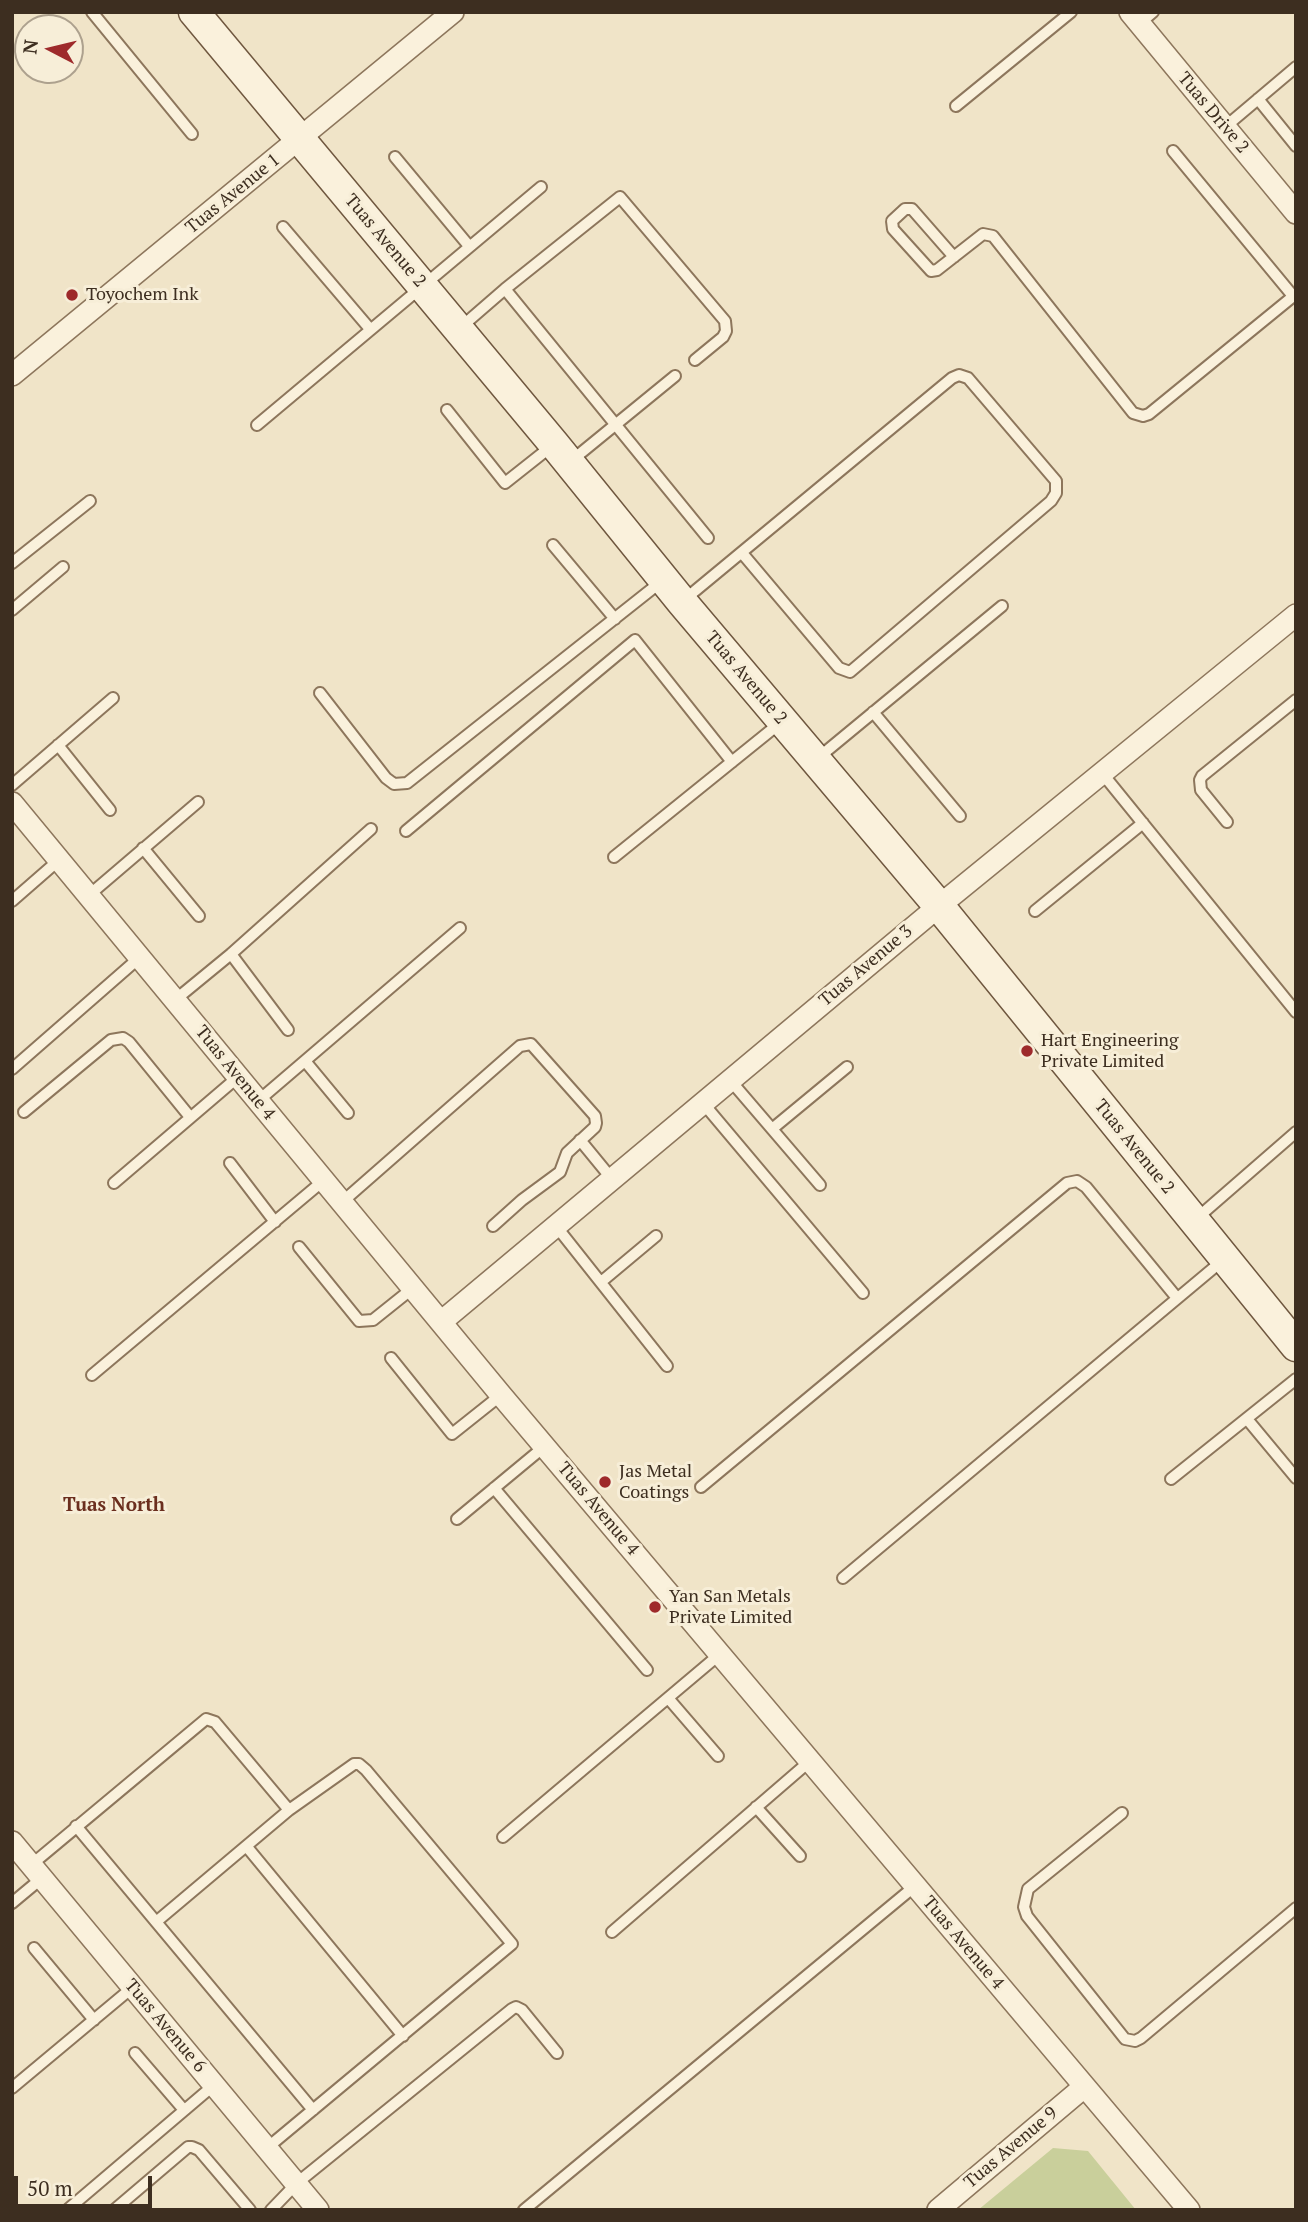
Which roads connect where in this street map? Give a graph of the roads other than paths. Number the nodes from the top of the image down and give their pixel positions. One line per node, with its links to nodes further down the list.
1 (92, 12): 10 (lane)
2 (194, 12): 11 (street, Tuas Avenue 2)
3 (453, 12): 11 (street, Tuas Avenue 1)
4 (1070, 12): 8 (lane)
5 (1141, 16): 9 (street, Tuas Drive 2)
6 (1296, 67): 7 (lane)
7 (1258, 99): 9 (lane); 12 (lane)
8 (956, 106)
9 (1225, 127): 16 (street, Tuas Drive 2)
10 (192, 134)
11 (299, 139): 20 (street, Tuas Avenue 2); 26 (street, Tuas Avenue 1)
12 (1296, 146)
13 (1173, 151): 22 (lane)
14 (395, 157): 18 (lane)
15 (541, 187): 18 (lane)
16 (1296, 213)
17 (283, 227): 23 (lane)
18 (469, 246): 20 (lane)
19 (954, 257): 19 (lane); 22 (lane)
20 (421, 286): 23 (lane); 24 (street, Tuas Avenue 2)
21 (505, 289): 24 (lane); 25 (lane); 29 (lane)
22 (1294, 295)
23 (370, 329): 30 (lane)
24 (458, 330): 31 (street, Tuas Avenue 2)
25 (695, 360)
26 (12, 375)
27 (675, 376): 29 (lane)
28 (447, 410): 31 (lane)
29 (615, 424): 31 (lane); 33 (lane)
30 (257, 425)
31 (562, 453): 38 (street, Tuas Avenue 2)
32 (90, 501): 36 (lane)
33 (708, 538)
34 (553, 545): 42 (lane)
35 (742, 553): 35 (lane); 38 (lane)
36 (12, 563)
37 (63, 568): 40 (lane)
38 (673, 591): 42 (lane); 47 (street, Tuas Avenue 2)
39 (1002, 606): 46 (lane)
40 (12, 610)
41 (1296, 615): 51 (street, Tuas Avenue 3)
42 (615, 619): 43 (lane)
43 (320, 693)
44 (113, 698): 48 (lane)
45 (1296, 699): 57 (lane)
46 (873, 712): 49 (lane); 56 (lane)
47 (783, 721): 49 (street, Tuas Avenue 2); 50 (lane)
48 (58, 745): 52 (lane); 55 (lane)
49 (815, 760): 66 (street, Tuas Avenue 2)
50 (732, 762): 60 (lane); 62 (lane)
51 (1102, 773): 58 (lane); 66 (street, Tuas Avenue 3)
52 (12, 785)
53 (198, 802): 61 (lane)
54 (12, 803): 63 (street, Tuas Avenue 4)
55 (110, 810)
56 (960, 816)
57 (1227, 822)
58 (1143, 823): 67 (lane); 73 (lane)
59 (371, 829): 70 (lane)
60 (405, 831)
61 (144, 848): 64 (lane); 68 (lane)
62 (614, 857)
63 (59, 860): 64 (street, Tuas Avenue 4); 65 (lane)
64 (88, 896): 71 (street, Tuas Avenue 4)
65 (13, 897)
66 (939, 906): 79 (street, Tuas Avenue 3); 94 (street, Tuas Avenue 2)
67 (1035, 911)
68 (199, 916)
69 (460, 928): 75 (lane)
70 (231, 954): 72 (lane); 74 (lane)
71 (139, 958): 72 (street, Tuas Avenue 4); 77 (lane)
72 (175, 1000): 78 (street, Tuas Avenue 4)
73 (1296, 1012)
74 (288, 1030)
75 (304, 1061): 80 (lane); 83 (lane)
76 (847, 1067): 85 (lane)
77 (12, 1069)
78 (238, 1077): 80 (street, Tuas Avenue 4); 84 (lane)
79 (730, 1080): 81 (street, Tuas Avenue 3); 85 (lane)
80 (258, 1101): 90 (street, Tuas Avenue 4)
81 (703, 1103): 89 (street, Tuas Avenue 3); 103 (lane)
82 (24, 1112): 84 (lane)
83 (348, 1113)
84 (190, 1117): 91 (lane)
85 (772, 1129): 92 (lane)
86 (1296, 1132): 94 (lane)
87 (580, 1140): 89 (lane); 93 (lane); 96 (lane)
88 (230, 1163): 95 (lane)
89 (612, 1179): 97 (street, Tuas Avenue 3)
90 (323, 1181): 93 (street, Tuas Avenue 4); 95 (lane)
91 (114, 1182)
92 (820, 1185)
93 (341, 1203): 102 (street, Tuas Avenue 4)
94 (1194, 1220): 100 (street, Tuas Avenue 2)
95 (275, 1222): 109 (lane)
96 (493, 1226)
97 (556, 1226): 101 (lane); 105 (street, Tuas Avenue 3)
98 (656, 1236): 101 (lane)
99 (299, 1247): 102 (lane)
100 (1225, 1259): 104 (lane); 106 (street, Tuas Avenue 2)
101 (601, 1282): 108 (lane)
102 (413, 1289): 105 (street, Tuas Avenue 4)
103 (863, 1293)
104 (1177, 1298): 116 (lane); 119 (lane)
105 (441, 1322): 111 (street, Tuas Avenue 4)
106 (1296, 1346)
107 (391, 1358): 111 (lane)
108 (667, 1366)
109 (92, 1375)
110 (1296, 1379): 112 (lane)
111 (502, 1395): 113 (street, Tuas Avenue 4)
112 (1247, 1419): 114 (lane); 115 (lane)
113 (545, 1446): 117 (lane); 120 (street, Tuas Avenue 4)
114 (1296, 1478)
115 (1171, 1479)
116 (701, 1487)
117 (494, 1488): 118 (lane); 121 (lane)
118 (457, 1519)
119 (844, 1578)
120 (720, 1654): 122 (lane); 124 (street, Tuas Avenue 4)
121 (648, 1670)
122 (668, 1698): 123 (lane); 129 (lane)
123 (718, 1756)
124 (810, 1761): 125 (lane); 134 (street, Tuas Avenue 4)
125 (756, 1807): 132 (lane); 138 (lane)
126 (289, 1810): 128 (lane); 131 (lane); 142 (lane)
127 (1122, 1813): 136 (lane)
128 (76, 1826): 133 (lane); 137 (lane)
129 (503, 1837)
130 (12, 1842): 133 (street, Tuas Avenue 6)
131 (247, 1847): 137 (lane); 142 (lane)
132 (800, 1856)
133 (36, 1871): 135 (lane); 140 (street, Tuas Avenue 6)
134 (915, 1886): 146 (street, Tuas Avenue 4); 157 (lane)
135 (12, 1903)
136 (1296, 1908)
137 (156, 1922): 149 (lane)
138 (612, 1932)
139 (34, 1948): 141 (lane)
140 (133, 1987): 141 (lane); 145 (street, Tuas Avenue 6)
141 (94, 2020): 147 (lane)
142 (403, 2036): 149 (lane)
143 (135, 2053): 148 (lane)
144 (557, 2053): 151 (lane)
145 (214, 2085): 148 (lane); 150 (street, Tuas Avenue 6)
146 (1084, 2087): 158 (street, Tuas Avenue 9); 159 (street, Tuas Avenue 4)
147 (12, 2088)
148 (184, 2110): 152 (lane)
149 (313, 2110): 150 (lane)
150 (267, 2148): 151 (street, Tuas Avenue 6)
151 (297, 2183): 155 (lane); 156 (street, Tuas Avenue 6)
152 (67, 2210)
153 (114, 2210): 154 (lane)
154 (250, 2210)
155 (271, 2210)
156 (318, 2210)
157 (524, 2210)
158 (938, 2210)
159 (1189, 2210)

